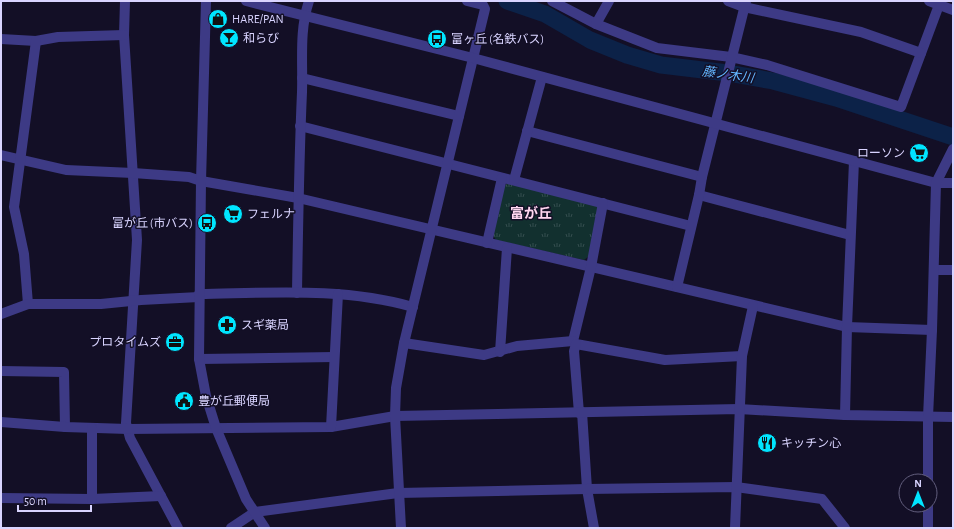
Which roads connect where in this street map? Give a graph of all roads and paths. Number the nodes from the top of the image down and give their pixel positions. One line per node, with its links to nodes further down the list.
1 (125, 1): 15 (street)
2 (206, 1): 36 (street)
3 (246, 1): 13 (street)
4 (309, 1): 13 (street)
5 (467, 1): 19 (street)
6 (552, 1): 14 (street)
7 (609, 1): 14 (street)
8 (728, 1): 10 (street)
9 (929, 1): 11 (street)
10 (745, 4): 18 (street); 20 (street)
11 (939, 5): 12 (street); 18 (street)
12 (953, 10)
13 (304, 16): 19 (street); 22 (street)
14 (596, 24): 20 (street)
15 (124, 35): 17 (street); 32 (street)
16 (1, 39): 17 (street)
17 (36, 41): 29 (street)
18 (921, 53): 20 (street)
19 (473, 58): 21 (street); 23 (street)
20 (731, 58): 24 (street)
21 (542, 77): 24 (street); 26 (street)
22 (302, 78): 23 (street); 25 (street)
23 (459, 116): 31 (street)
24 (716, 124): 30 (street); 33 (street)
25 (300, 126): 31 (street); 40 (street)
26 (527, 131): 33 (street); 35 (street)
27 (953, 149): 37 (street)
28 (1, 155): 29 (street)
29 (20, 159): 32 (street); 55 (street)
30 (854, 161): 37 (street); 44 (street)
31 (447, 164): 34 (street); 43 (street)
32 (134, 173): 36 (street); 54 (street)
33 (702, 177): 39 (street)
34 (502, 178): 35 (street); 45 (street)
35 (514, 180): 41 (street)
36 (200, 181): 40 (street); 53 (street)
37 (936, 183): 38 (street); 48 (street)
38 (953, 183)
39 (699, 196): 42 (street); 44 (street)
40 (298, 198): 43 (street); 51 (street)
41 (603, 203): 42 (street); 47 (street)
42 (691, 226): 50 (street)
43 (432, 230): 45 (street); 57 (street)
44 (850, 235): 59 (street)
45 (487, 243): 46 (street)
46 (507, 248): 47 (street); 63 (street)
47 (591, 267): 50 (street); 61 (street)
48 (934, 270): 49 (street); 60 (street)
49 (953, 270)
50 (677, 288): 56 (street)
51 (297, 293): 52 (street); 53 (street)
52 (338, 294): 57 (street); 65 (street)
53 (199, 296): 54 (street); 66 (street)
54 (134, 301): 55 (street); 79 (street)
55 (28, 304): 58 (street)
56 (753, 306): 59 (street); 64 (street)
57 (413, 307): 62 (street)
58 (1, 314)
59 (847, 327): 60 (street); 70 (street)
60 (932, 330): 73 (street)
61 (574, 342): 63 (street); 64 (street); 69 (street)
62 (404, 343): 63 (street); 71 (street)
63 (500, 352)
64 (742, 356): 68 (street)
65 (334, 357): 66 (street); 75 (street)
66 (199, 359): 78 (street)
67 (1, 370): 76 (street)
68 (740, 409): 69 (street); 70 (street); 81 (street)
69 (580, 413): 71 (street); 82 (street)
70 (845, 415): 73 (street)
71 (395, 416): 75 (street); 83 (street)
72 (953, 416): 73 (street)
73 (928, 417): 80 (street)
74 (1, 422): 76 (street)
75 (331, 426): 78 (street)
76 (65, 427): 77 (street)
77 (92, 428): 79 (street); 86 (street)
78 (216, 428): 79 (street); 87 (street)
79 (128, 429): 84 (street)
80 (928, 473)
81 (736, 487): 82 (street); 94 (street); 95 (street)
82 (588, 489): 83 (street); 93 (street)
83 (398, 494): 87 (street); 92 (street)
84 (162, 496): 86 (street); 89 (street)
85 (1, 498): 86 (street)
86 (92, 500)
87 (255, 512): 90 (street); 91 (street)
88 (928, 513): 96 (street)
89 (178, 528)
90 (231, 528)
91 (265, 528)
92 (400, 528)
93 (594, 528)
94 (735, 528)
95 (846, 528)
96 (928, 528)

